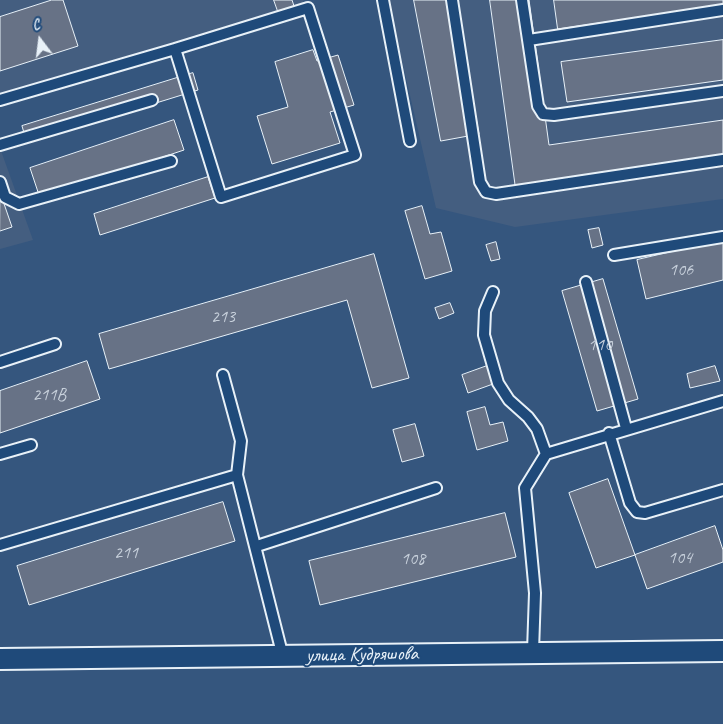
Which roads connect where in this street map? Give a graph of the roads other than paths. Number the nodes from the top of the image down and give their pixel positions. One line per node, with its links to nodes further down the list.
1 (384, 0): 11 (lane)
2 (452, 0): 13 (lane)
3 (522, 0): 6 (lane)
4 (311, 4): 7 (lane); 7 (lane)
5 (723, 10): 6 (lane)
6 (529, 40): 8 (lane)
7 (175, 49): 9 (lane)
8 (723, 91)
9 (0, 100)
10 (152, 100): 12 (lane)
11 (410, 141)
12 (0, 145)
13 (723, 160)
14 (171, 161): 15 (lane)
15 (0, 182)
16 (723, 237): 17 (lane)
17 (614, 255)
18 (586, 282): 24 (lane)
19 (493, 292): 28 (lane)
20 (55, 344): 21 (lane)
21 (0, 362)
22 (223, 375): 29 (lane)
23 (723, 401): 24 (lane)
24 (626, 428): 25 (lane)
25 (609, 433): 28 (lane); 31 (lane)
26 (31, 445): 27 (lane)
27 (0, 454)
28 (546, 454): 34 (lane)
29 (237, 475): 32 (lane); 33 (lane)
30 (436, 488): 33 (lane)
31 (723, 490)
32 (0, 545)
33 (257, 546): 36 (lane)
34 (533, 651): 35 (street, улица Кудряшова); 36 (street, улица Кудряшова)
35 (723, 651)
36 (283, 657): 37 (street, улица Кудряшова)
37 (0, 659)

